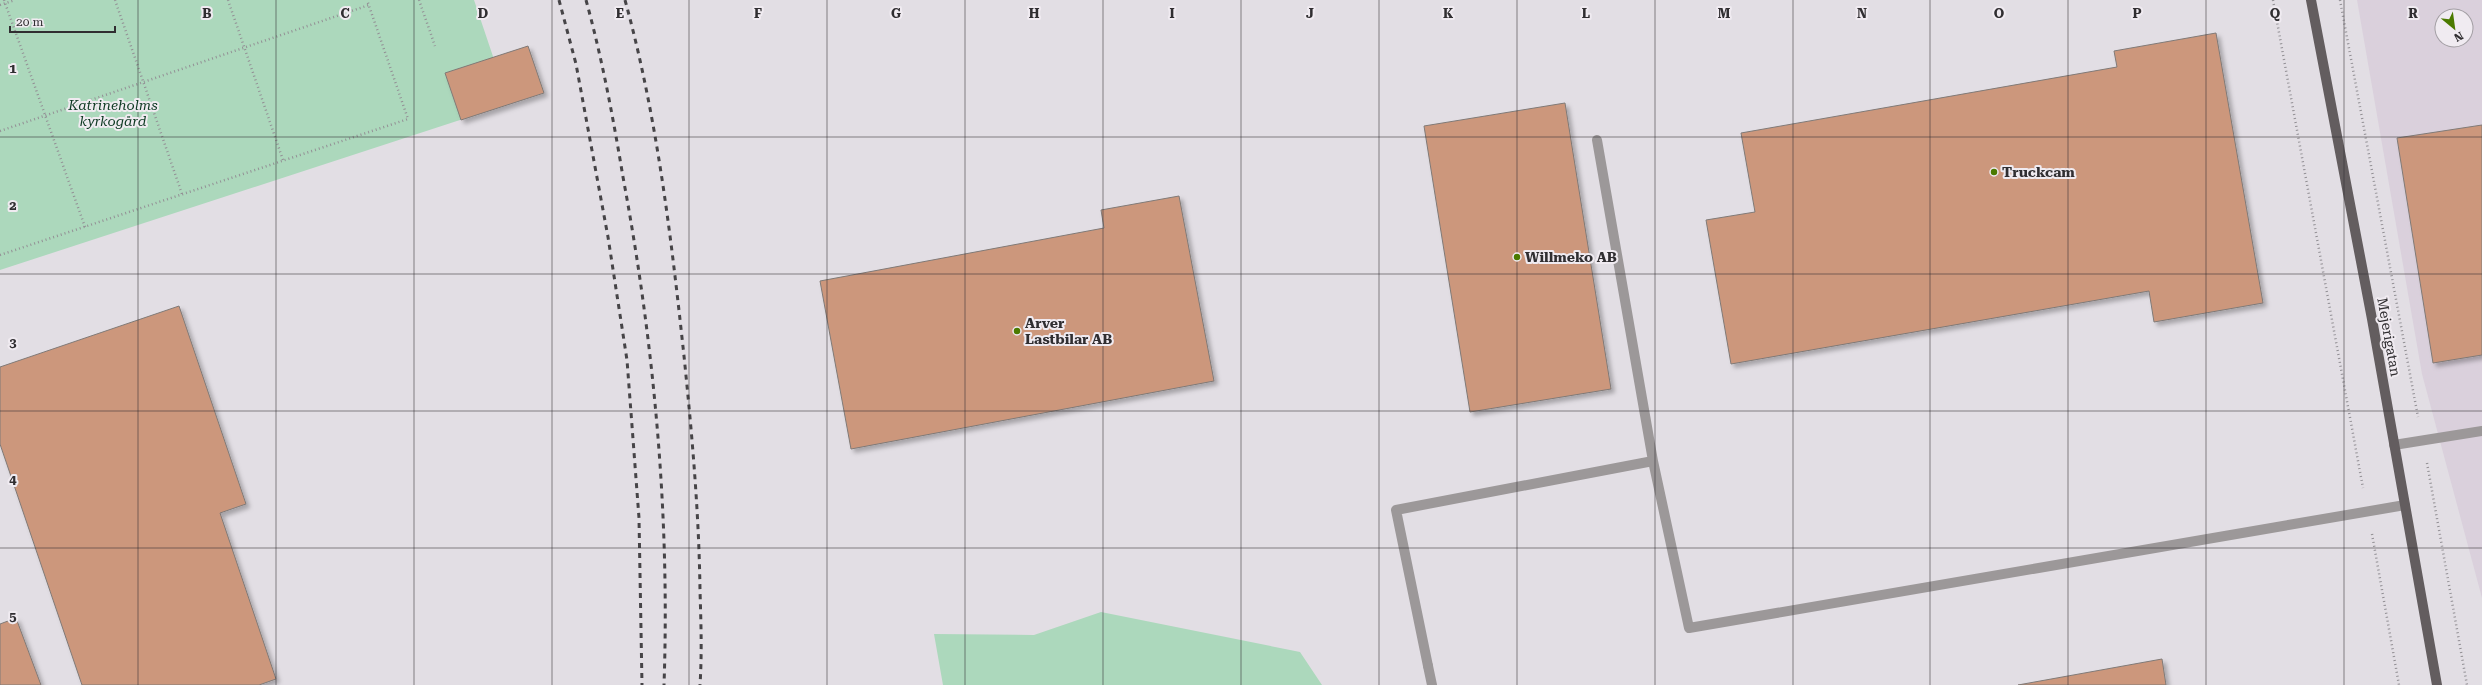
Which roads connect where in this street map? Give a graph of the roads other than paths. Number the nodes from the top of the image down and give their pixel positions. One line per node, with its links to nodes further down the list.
1 (2311, 0): 4 (main road, Mejerigatan)
2 (1597, 140): 5 (street)
3 (2482, 431): 4 (street)
4 (2394, 445): 6 (main road, Mejerigatan)
5 (1653, 461): 6 (street); 8 (street)
6 (2405, 506): 7 (main road, Mejerigatan)
7 (2436, 683)
8 (1432, 685)

